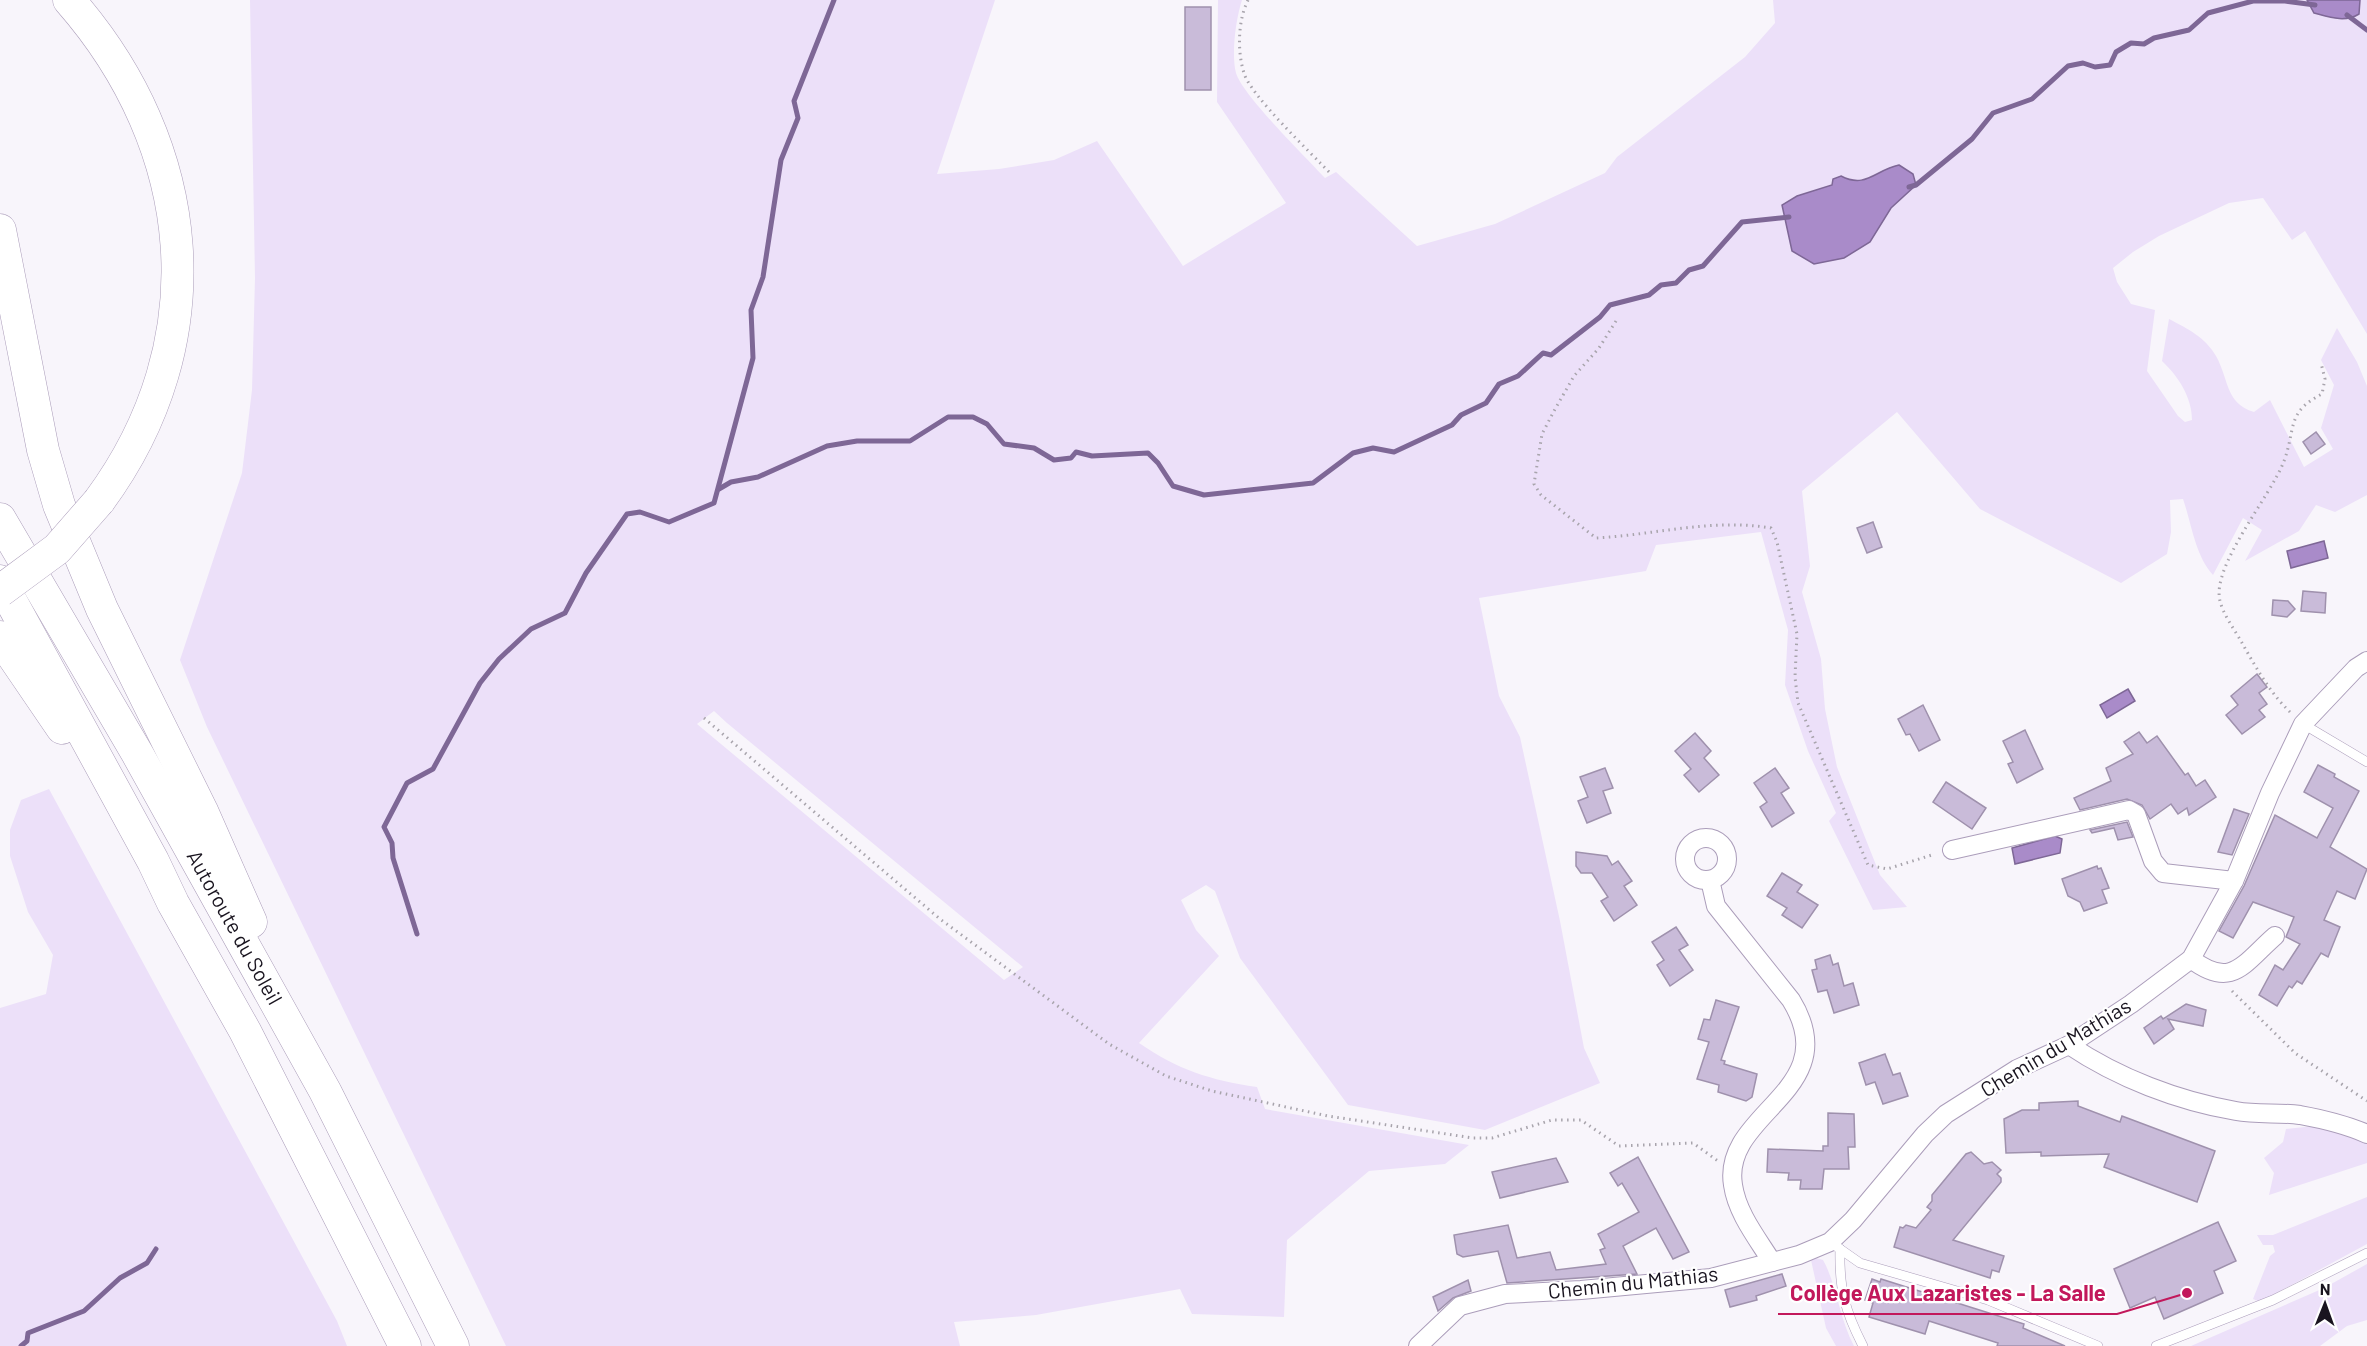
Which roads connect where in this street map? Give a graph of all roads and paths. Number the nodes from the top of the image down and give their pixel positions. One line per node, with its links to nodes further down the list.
1 (69, 0): 9 (highway, bridge)
2 (1248, 0): 3 (path)
3 (1331, 174)
4 (0, 230): 23 (highway)
5 (1616, 321): 15 (path)
6 (2321, 363): 13 (path)
7 (0, 519): 23 (highway, Autoroute du Soleil)
8 (0, 581): 16 (highway, Autoroute du Soleil)
9 (0, 591)
10 (0, 637): 16 (highway)
11 (2367, 661): 13 (street, Chemin du Mathias)
12 (705, 717): 26 (path)
13 (2303, 724): 14 (lane); 18 (street, Chemin du Mathias)
14 (2367, 762)
15 (1952, 850): 18 (street)
16 (153, 861): 31 (highway, Autoroute du Soleil)
17 (1710, 880): 26 (street)
18 (2234, 881): 20 (street, Chemin du Mathias)
19 (2276, 936): 21 (street)
20 (2191, 959): 21 (street); 22 (street, Chemin du Mathias)
21 (2219, 975): 24 (path)
22 (2069, 1045): 25 (street); 27 (street, Chemin du Mathias)
23 (325, 1091): 32 (highway, Autoroute du Soleil)
24 (2367, 1101)
25 (2367, 1134)
26 (1732, 1170): 29 (street)
27 (1835, 1246): 29 (street, Chemin du Mathias); 34 (lane); 35 (lane)
28 (2367, 1253): 30 (lane)
29 (1772, 1262): 33 (street, Chemin du Mathias)
30 (2166, 1344): 36 (lane)
31 (405, 1346)
32 (453, 1346)
33 (1418, 1346)
34 (1863, 1346)
35 (2098, 1346)
36 (2156, 1346)

